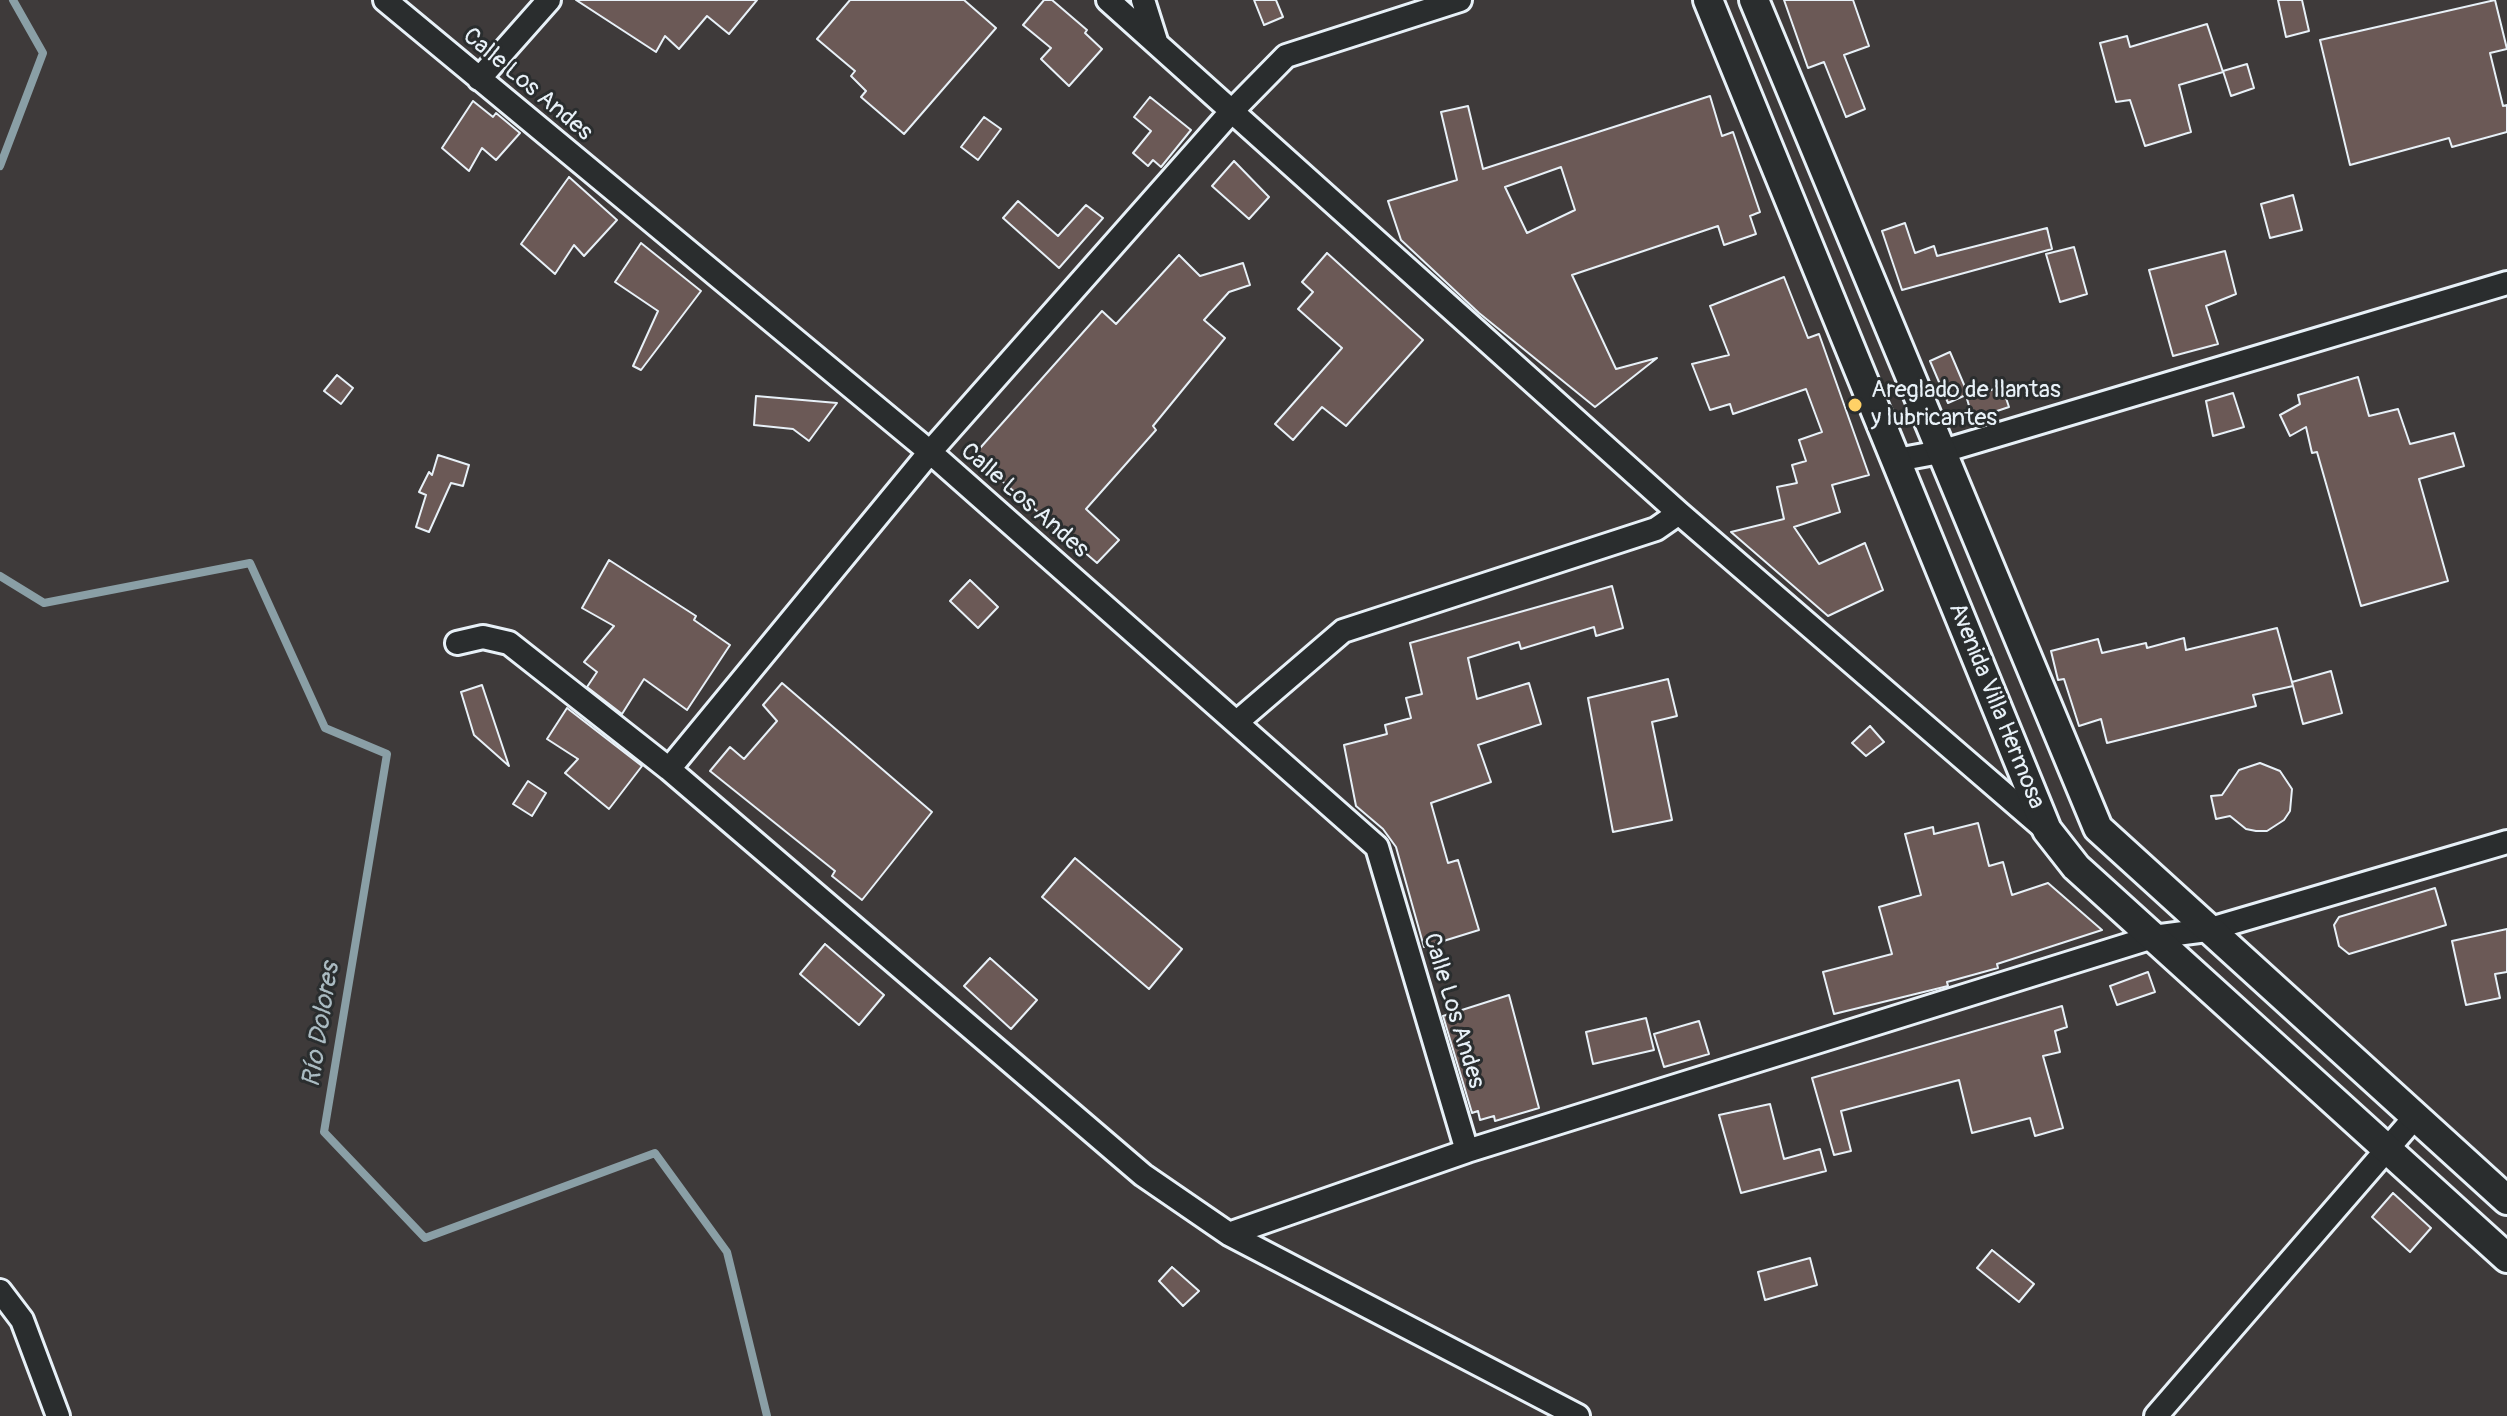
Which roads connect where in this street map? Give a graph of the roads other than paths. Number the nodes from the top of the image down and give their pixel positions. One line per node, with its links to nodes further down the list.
1 (385, 0): 9 (street, Calle Los Andes)
2 (549, 0): 9 (street)
3 (1108, 0): 8 (street)
4 (1143, 0): 8 (street)
5 (1460, 0): 10 (street)
6 (1708, 0): 14 (street, Avenida Villa Hermosa)
7 (1754, 0): 13 (street, Avenida Villa Hermosa)
8 (1156, 42): 10 (street)
9 (479, 79): 12 (street, Calle Los Andes)
10 (1230, 113): 12 (street); 15 (street)
11 (2507, 283): 13 (street)
12 (930, 452): 17 (street, Calle Los Andes); 18 (street)
13 (1940, 452): 14 (street); 21 (street, Avenida Villa Hermosa)
14 (1897, 460): 19 (street, Avenida Villa Hermosa)
15 (1679, 513): 17 (street); 19 (street)
16 (457, 643): 18 (street)
17 (1237, 722): 25 (street, Calle Los Andes)
18 (669, 769): 27 (street)
19 (2047, 830): 22 (street, Avenida Villa Hermosa)
20 (2507, 842): 21 (street)
21 (2207, 930): 22 (street); 23 (street, Avenida Villa Hermosa)
22 (2153, 937): 24 (street, Avenida Villa Hermosa); 25 (street)
23 (2415, 1117): 24 (street); 26 (street, Avenida Villa Hermosa)
24 (2388, 1150): 28 (street, Avenida Villa Hermosa); 32 (street)
25 (1467, 1151): 27 (street)
26 (2507, 1200)
27 (1229, 1234): 31 (street)
28 (2507, 1258)
29 (0, 1291): 30 (street)
30 (58, 1416)
31 (1578, 1416)
32 (2156, 1416)

